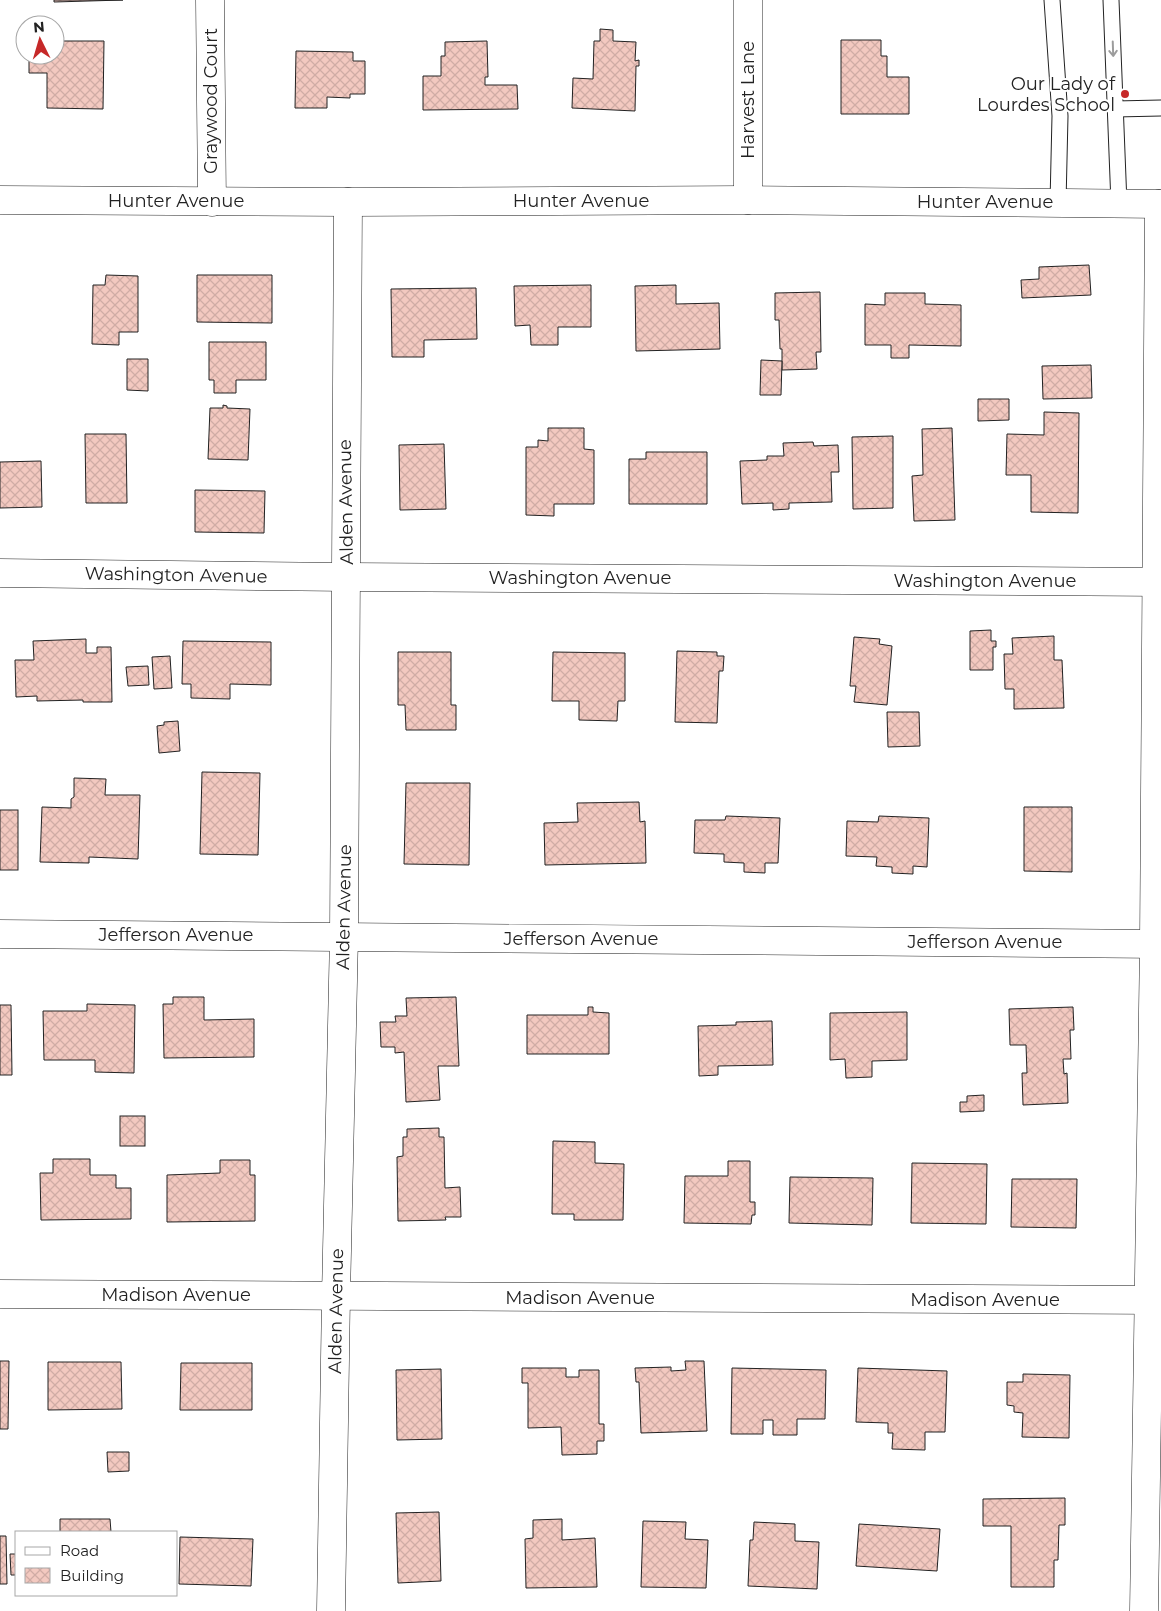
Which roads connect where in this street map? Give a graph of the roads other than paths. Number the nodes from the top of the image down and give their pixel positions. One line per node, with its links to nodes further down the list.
1 (210, 0): 9 (street, Graywood Court)
2 (748, 0): 8 (street, Harvest Lane)
3 (1052, 0): 11 (lane)
4 (1112, 0): 6 (lane, one-way to 6)
5 (1161, 108): 6 (lane)
6 (1116, 109): 12 (lane)
7 (0, 200): 9 (street, Hunter Avenue)
8 (748, 200): 10 (street, Hunter Avenue); 11 (street, Hunter Avenue)
9 (212, 202): 10 (street, Hunter Avenue)
10 (348, 202): 15 (street, Alden Avenue)
11 (1058, 203): 12 (street, Hunter Avenue)
12 (1119, 204): 13 (street, Hunter Avenue)
13 (1160, 204): 16 (street)
14 (0, 573): 15 (street, Washington Avenue)
15 (347, 577): 16 (street, Washington Avenue); 18 (street, Alden Avenue)
16 (1159, 582): 19 (street)
17 (0, 934): 18 (street, Jefferson Avenue)
18 (344, 936): 19 (street, Jefferson Avenue); 21 (street, Alden Avenue)
19 (1157, 944): 22 (street)
20 (0, 1294): 21 (street, Madison Avenue)
21 (336, 1296): 22 (street, Madison Avenue); 23 (street, Alden Avenue)
22 (1155, 1300): 24 (street)
23 (332, 1611)
24 (1144, 1611)

